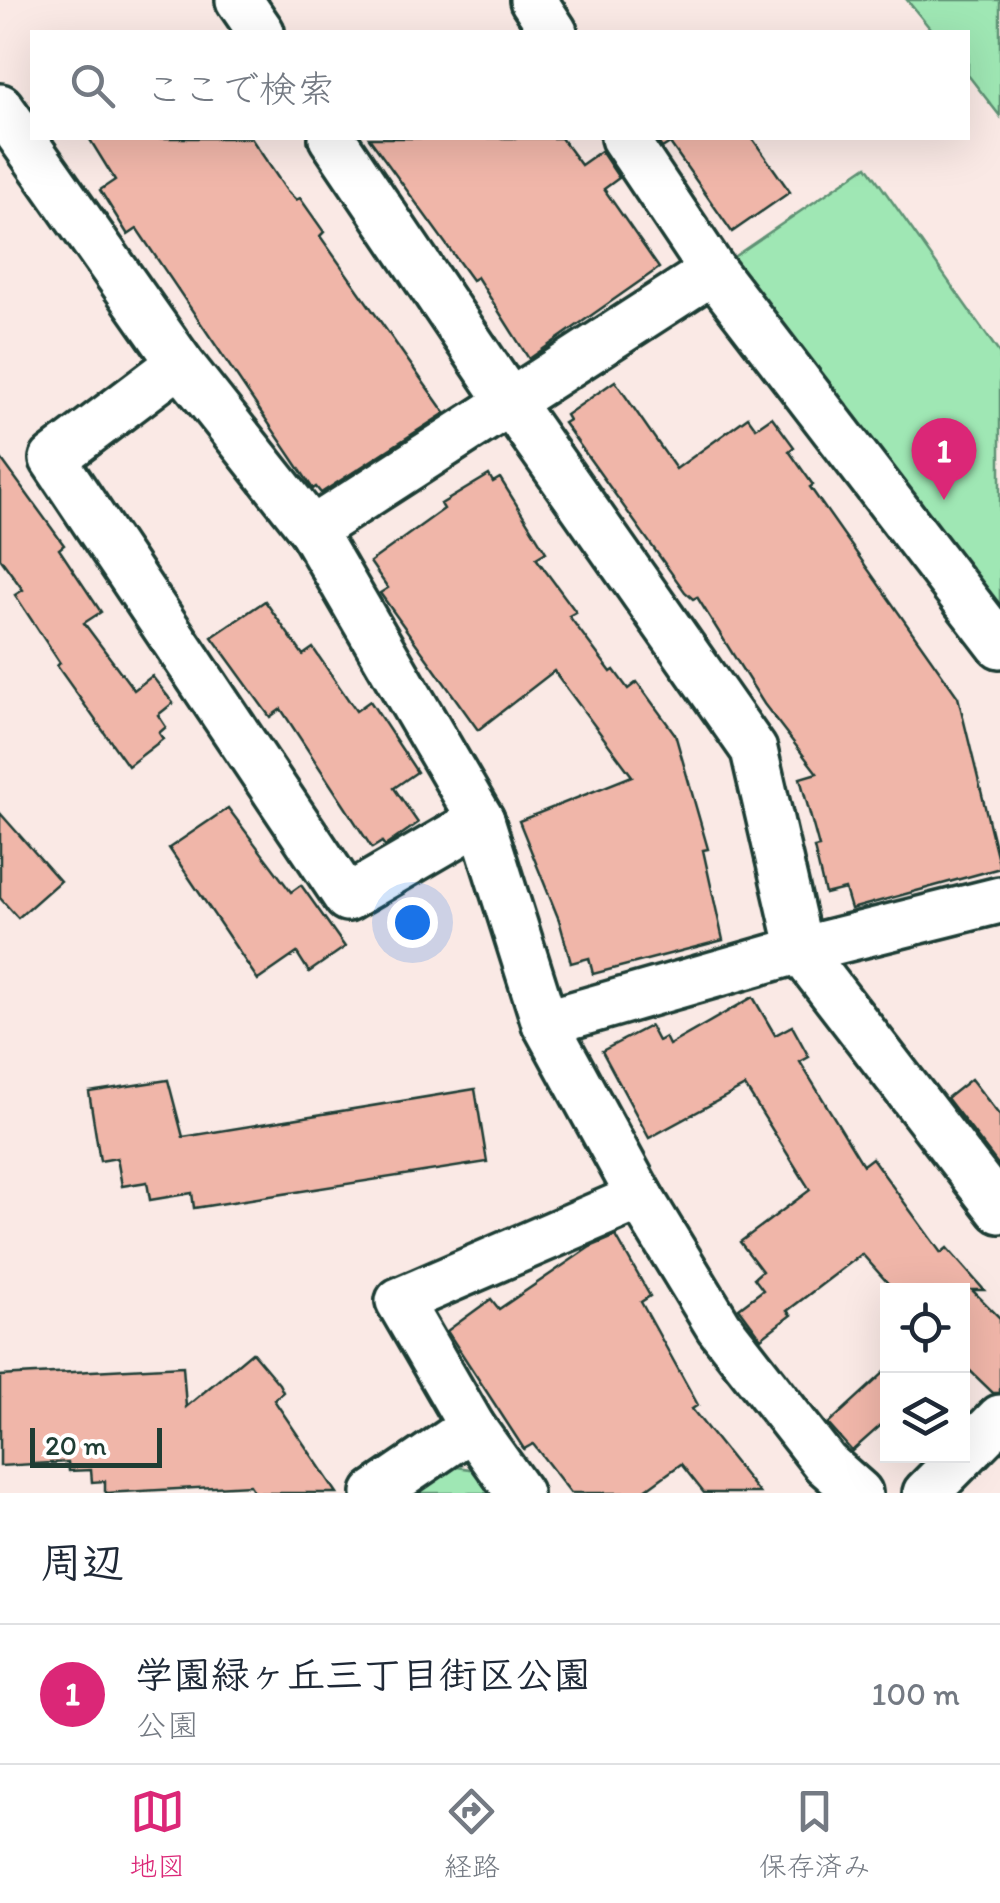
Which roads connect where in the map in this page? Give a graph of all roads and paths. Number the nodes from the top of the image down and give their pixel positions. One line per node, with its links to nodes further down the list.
1 (239, 0): 3 (street)
2 (533, 0): 4 (street)
3 (260, 30)
4 (553, 30)
5 (0, 107): 9 (street)
6 (333, 140): 10 (street)
7 (625, 140): 8 (street)
8 (713, 271): 10 (street); 12 (street)
9 (180, 363): 11 (street); 13 (street)
10 (510, 402): 11 (street); 15 (street)
11 (312, 530): 13 (street)
12 (1000, 646)
13 (480, 820): 16 (street)
14 (1000, 900): 15 (street)
15 (800, 950): 16 (street); 18 (street)
16 (546, 1023): 17 (street)
17 (640, 1198): 20 (street); 23 (street)
18 (1000, 1210)
19 (1000, 1418): 24 (street)
20 (472, 1427): 21 (street); 22 (street)
21 (375, 1493)
22 (518, 1493)
23 (859, 1493)
24 (926, 1493)

